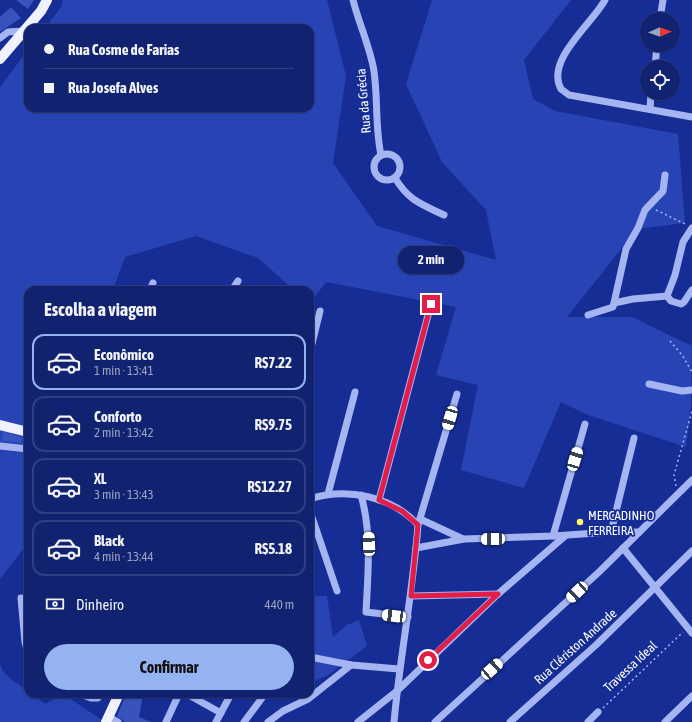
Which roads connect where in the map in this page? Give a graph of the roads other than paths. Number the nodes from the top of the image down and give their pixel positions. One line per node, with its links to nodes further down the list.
1 (47, 0): 6 (main road)
2 (353, 0): 13 (street, Rua da Grécia)
3 (605, 0): 11 (street)
4 (663, 0): 5 (street)
5 (661, 12)
6 (29, 24)
7 (23, 31): 8 (street); 9 (main road)
8 (0, 38)
9 (0, 59)
10 (651, 100): 11 (street)
11 (650, 109): 12 (street)
12 (692, 117)
13 (381, 155): 15 (street); 15 (street)
14 (665, 175): 22 (street)
15 (395, 178): 16 (street)
16 (444, 215)
17 (692, 228): 21 (street)
18 (238, 281): 19 (street)
19 (235, 286)
20 (692, 290): 21 (street)
21 (667, 296): 22 (street)
22 (614, 303): 25 (street)
23 (431, 304): 41 (street)
24 (320, 311): 26 (street)
25 (588, 316)
26 (314, 336)
27 (649, 384): 28 (street)
28 (692, 390)
29 (355, 392): 38 (street)
30 (457, 394): 43 (street)
31 (585, 424): 46 (street)
32 (0, 425): 33 (main road)
33 (24, 431)
34 (634, 438): 44 (street)
35 (0, 446): 36 (street)
36 (24, 449)
37 (692, 480): 45 (street)
38 (328, 494): 39 (street); 40 (street)
39 (361, 495): 41 (street); 57 (street)
40 (314, 498)
41 (379, 500): 43 (street)
42 (314, 522): 53 (street)
43 (419, 522): 48 (street); 49 (street)
44 (611, 532): 45 (street); 47 (street)
45 (639, 532): 50 (street)
46 (553, 536): 47 (street); 48 (street)
47 (565, 536): 54 (street)
48 (464, 539): 49 (street)
49 (416, 548): 55 (street)
50 (623, 548): 52 (street); 81 (street)
51 (692, 551): 52 (street, Rua Clériston Andrade)
52 (656, 588): 58 (street); 82 (street, Rua Clériston Andrade)
53 (338, 591)
54 (498, 594): 55 (street); 63 (street)
55 (411, 596): 57 (street)
56 (21, 598): 59 (street)
57 (408, 617): 62 (street)
58 (691, 628)
59 (24, 631)
60 (314, 659): 61 (street)
61 (351, 665): 62 (street); 64 (street)
62 (399, 669): 63 (street)
63 (397, 691): 79 (street); 80 (street)
64 (314, 694)
65 (692, 696): 84 (street)
66 (119, 698): 74 (main road)
67 (177, 698): 75 (street)
68 (194, 698): 73 (street)
69 (229, 698): 73 (street)
70 (262, 698): 77 (street)
71 (309, 698): 78 (street)
72 (598, 712): 83 (street)
73 (221, 713): 76 (street)
74 (111, 720)
75 (166, 722)
76 (216, 722)
77 (244, 722)
78 (268, 722)
79 (358, 722)
80 (394, 722)
81 (435, 722)
82 (510, 722)
83 (588, 722)
84 (665, 722)

